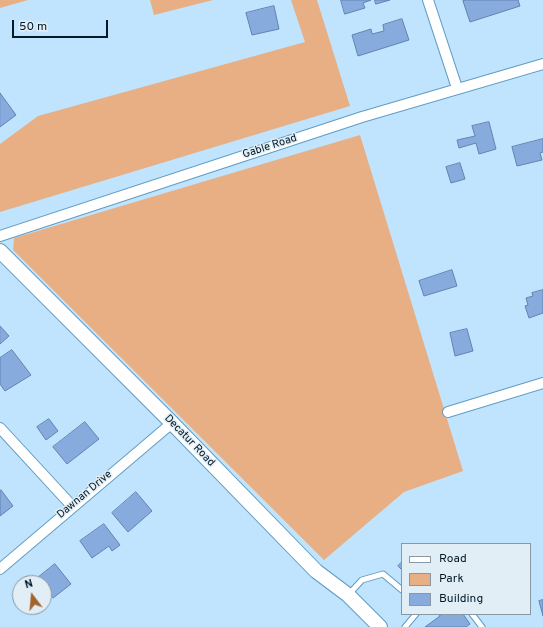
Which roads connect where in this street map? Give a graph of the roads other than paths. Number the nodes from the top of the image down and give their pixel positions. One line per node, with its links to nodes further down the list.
1 (428, 0): 3 (street)
2 (543, 64): 3 (street, Gable Road)
3 (457, 88): 4 (street, Gable Road)
4 (0, 236)
5 (0, 251): 8 (street, Decatur Road)
6 (543, 383): 7 (street)
7 (448, 412)
8 (172, 423): 10 (street, Dawnan Drive); 13 (street, Decatur Road)
9 (0, 428): 10 (street)
10 (72, 506): 11 (street, Dawnan Drive)
11 (0, 569)
12 (401, 589): 13 (lane)
13 (348, 595): 16 (street, Decatur Road)
14 (415, 615): 17 (lane)
15 (473, 615): 18 (lane)
16 (380, 627)
17 (405, 627)
18 (482, 627)

